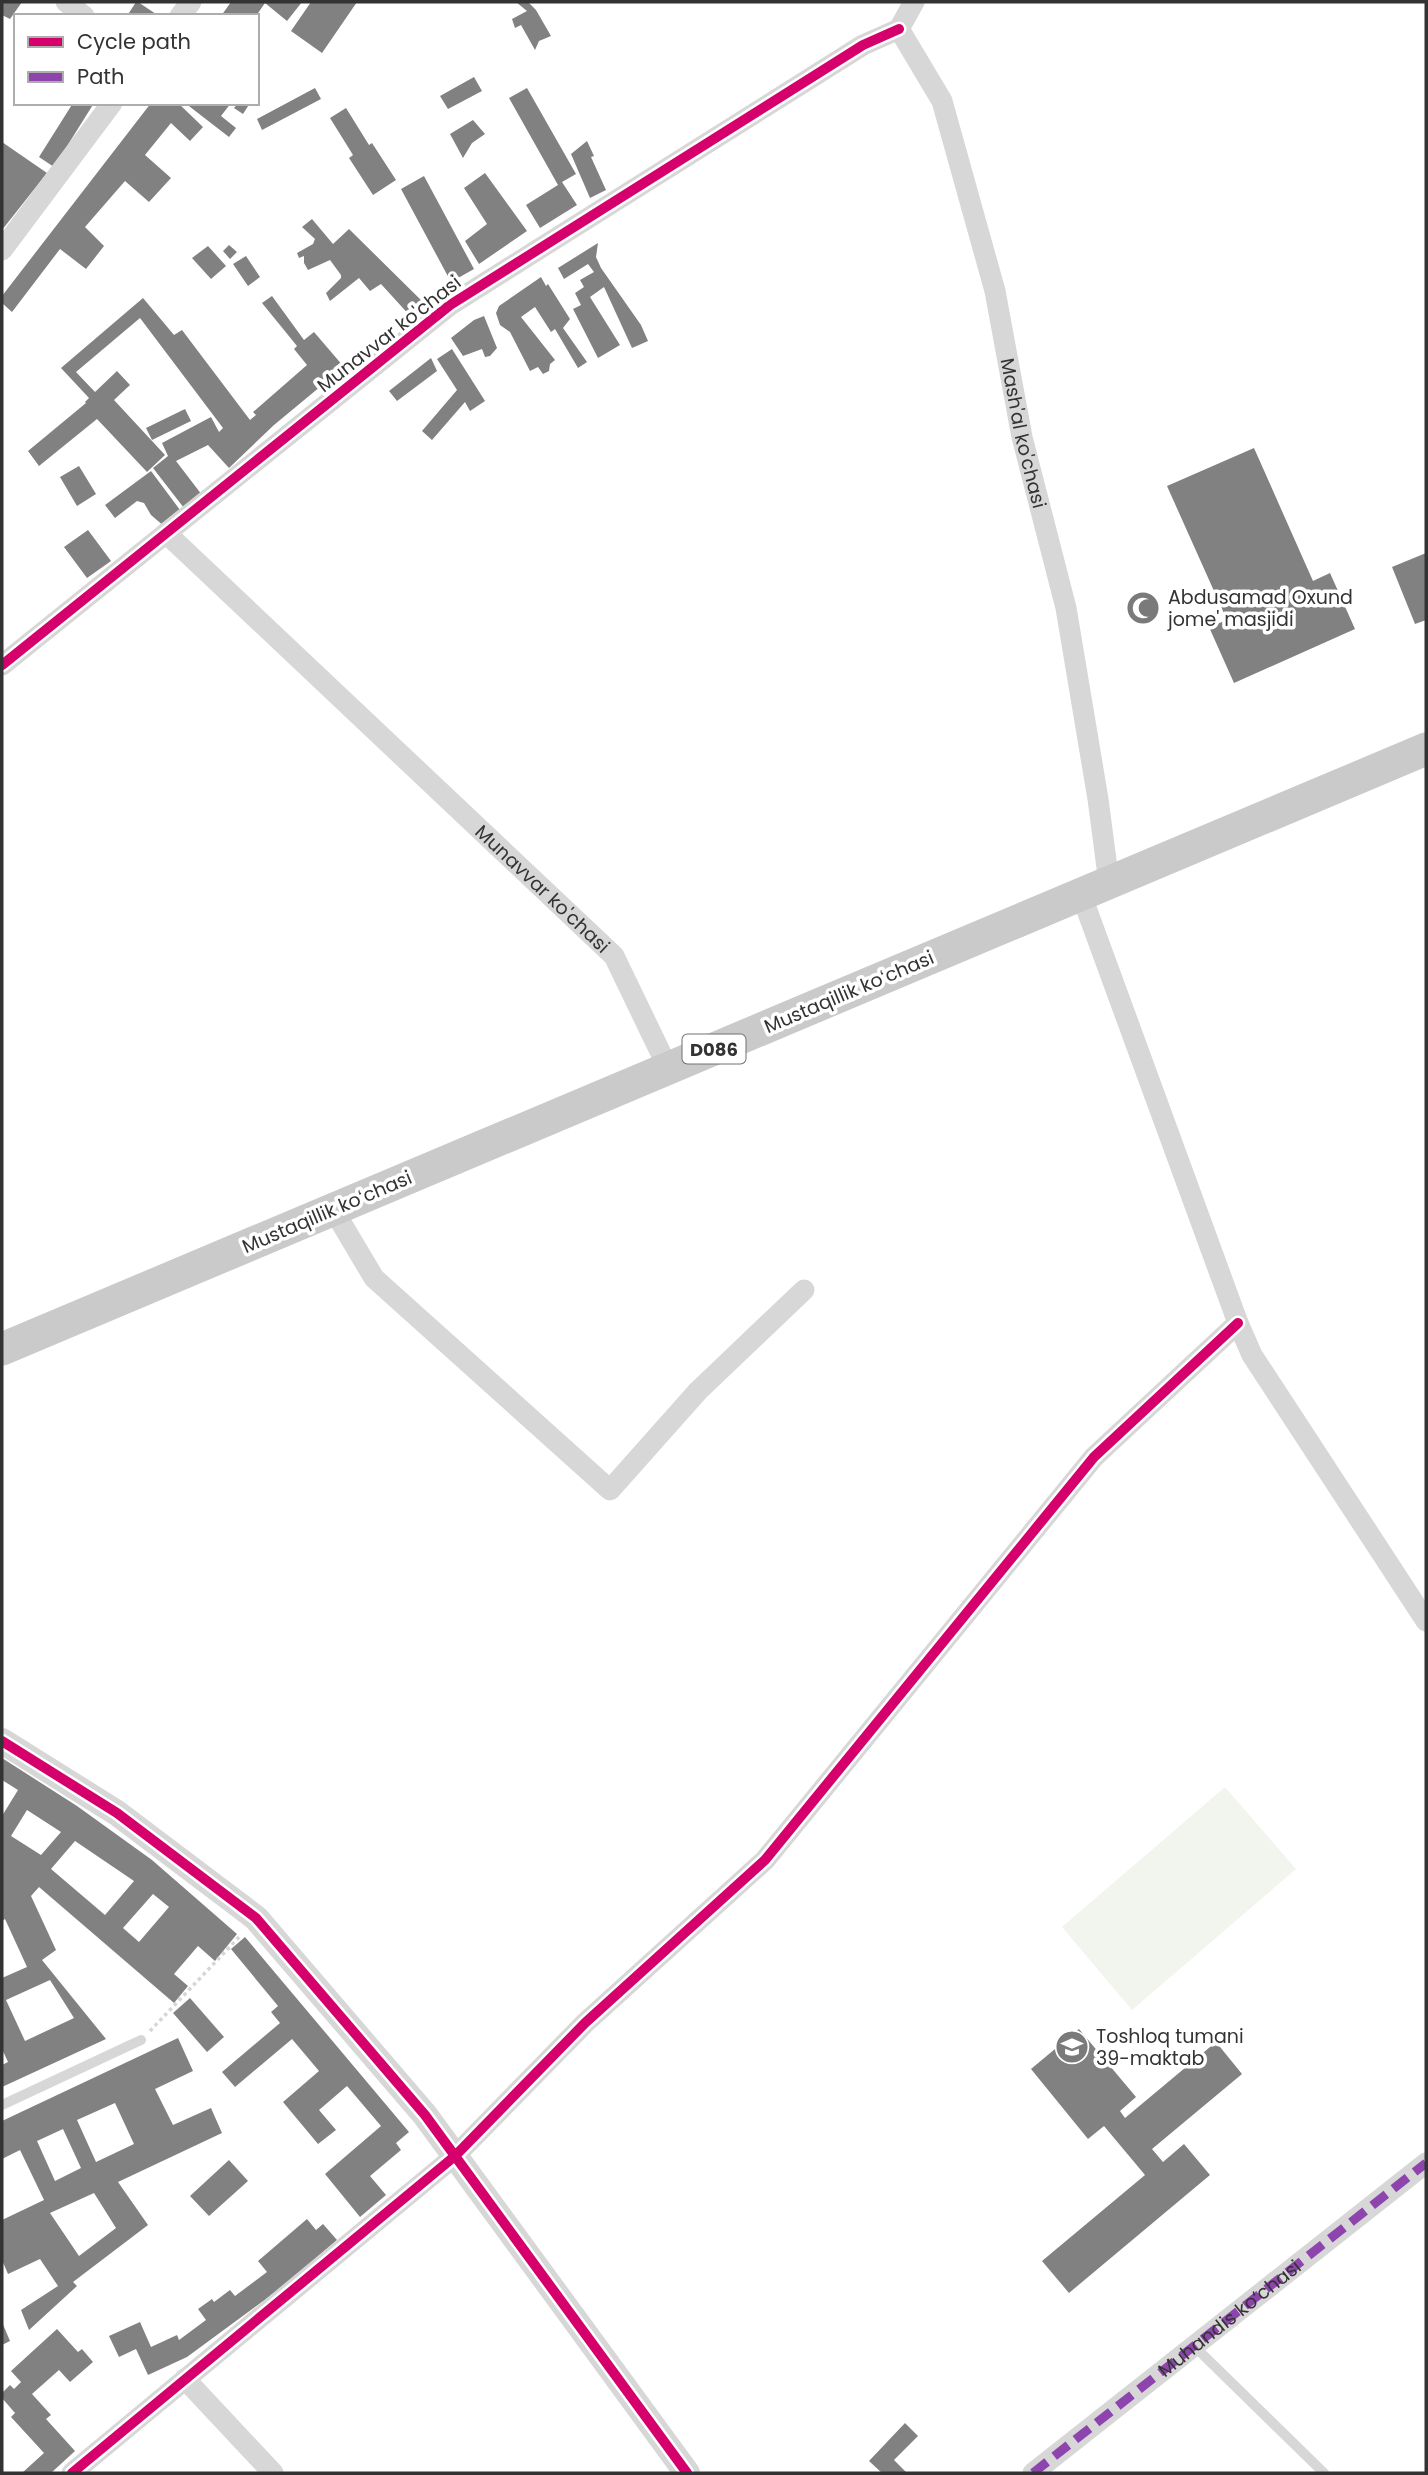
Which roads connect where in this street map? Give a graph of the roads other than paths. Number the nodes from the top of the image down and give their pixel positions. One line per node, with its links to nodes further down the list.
1 (66, 2): 3 (street)
2 (914, 2): 4 (street)
3 (81, 14)
4 (899, 29): 7 (street, Munavvar ko'chasi); 10 (street, Mash'al ko'chasi)
5 (111, 105): 6 (street)
6 (2, 250)
7 (166, 533): 8 (street, Munavvar ko'chasi); 11 (street, Munavvar ko'chasi)
8 (2, 665)
9 (1426, 749): 10 (main road, Mustaqillik koʻchasi / D086)
10 (1095, 888): 11 (main road, Mustaqillik koʻchasi / D086); 14 (street, Mash'al ko'chasi)
11 (668, 1068): 12 (main road, Mustaqillik koʻchasi / D086)
12 (333, 1209): 13 (street); 15 (main road, Mustaqillik koʻchasi / D086)
13 (804, 1290)
14 (1238, 1323): 16 (street, Mash'al ko'chasi); 20 (street)
15 (2, 1349)
16 (1426, 1621)
17 (2, 1741): 20 (street)
18 (141, 2040): 19 (lane)
19 (2, 2105)
20 (455, 2156): 23 (street); 26 (street)
21 (1426, 2163): 22 (street, Muhandis ko‘chasi)
22 (1195, 2346): 27 (street, Muhandis ko‘chasi); 28 (lane)
23 (185, 2379): 24 (street); 25 (street)
24 (72, 2473)
25 (273, 2473)
26 (687, 2473)
27 (1033, 2473)
28 (1324, 2473)

